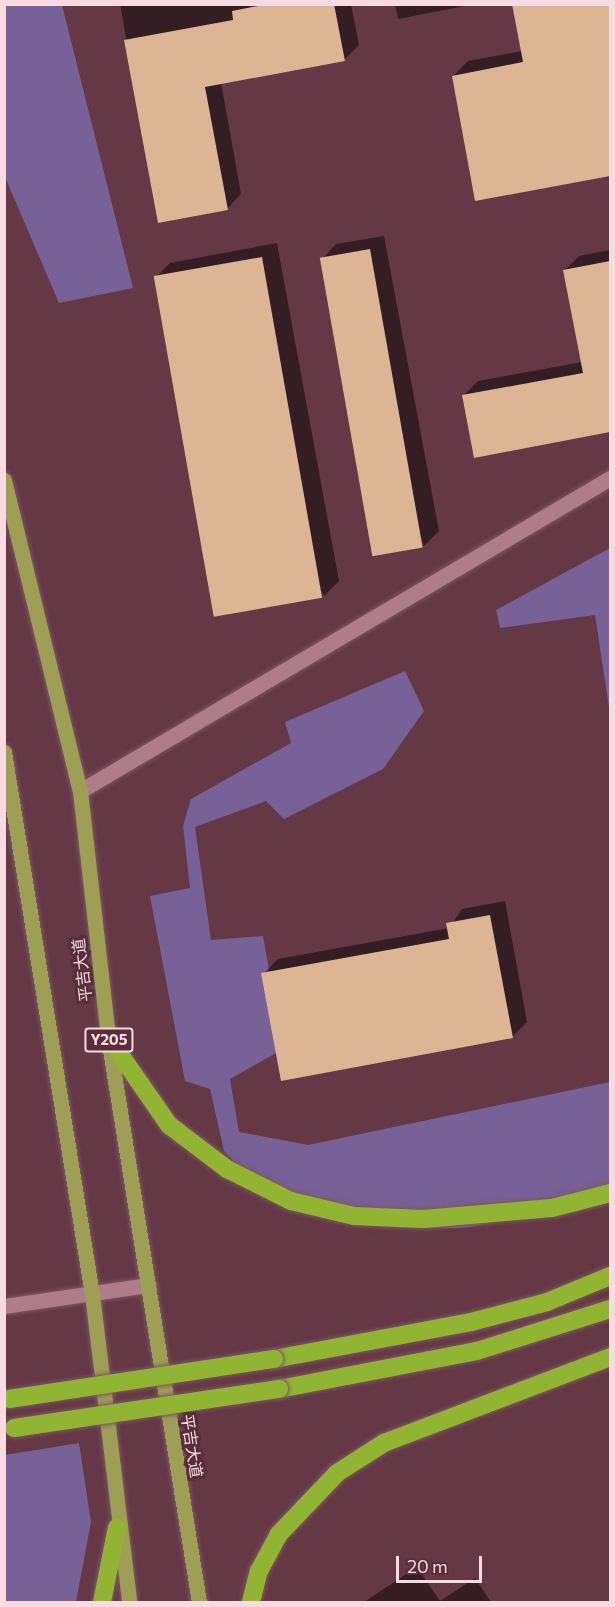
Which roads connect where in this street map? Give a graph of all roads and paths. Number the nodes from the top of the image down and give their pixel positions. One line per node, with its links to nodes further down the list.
1 (610, 478): 4 (street)
2 (4, 480): 4 (main road, 平吉大道 / Y205)
3 (4, 752): 9 (main road)
4 (80, 791): 5 (main road, 平吉大道 / Y205)
5 (108, 1037): 6 (highway); 8 (main road, 平吉大道 / Y205)
6 (610, 1192)
7 (610, 1276): 13 (highway, bridge)
8 (148, 1285): 9 (street); 18 (main road, 平吉大道 / Y205)
9 (92, 1294): 10 (street); 15 (main road)
10 (4, 1306)
11 (610, 1309): 14 (highway, bridge)
12 (610, 1357): 19 (highway)
13 (7, 1399)
14 (9, 1429)
15 (117, 1527): 16 (highway); 17 (main road)
16 (102, 1602)
17 (129, 1602)
18 (199, 1602)
19 (251, 1602)

